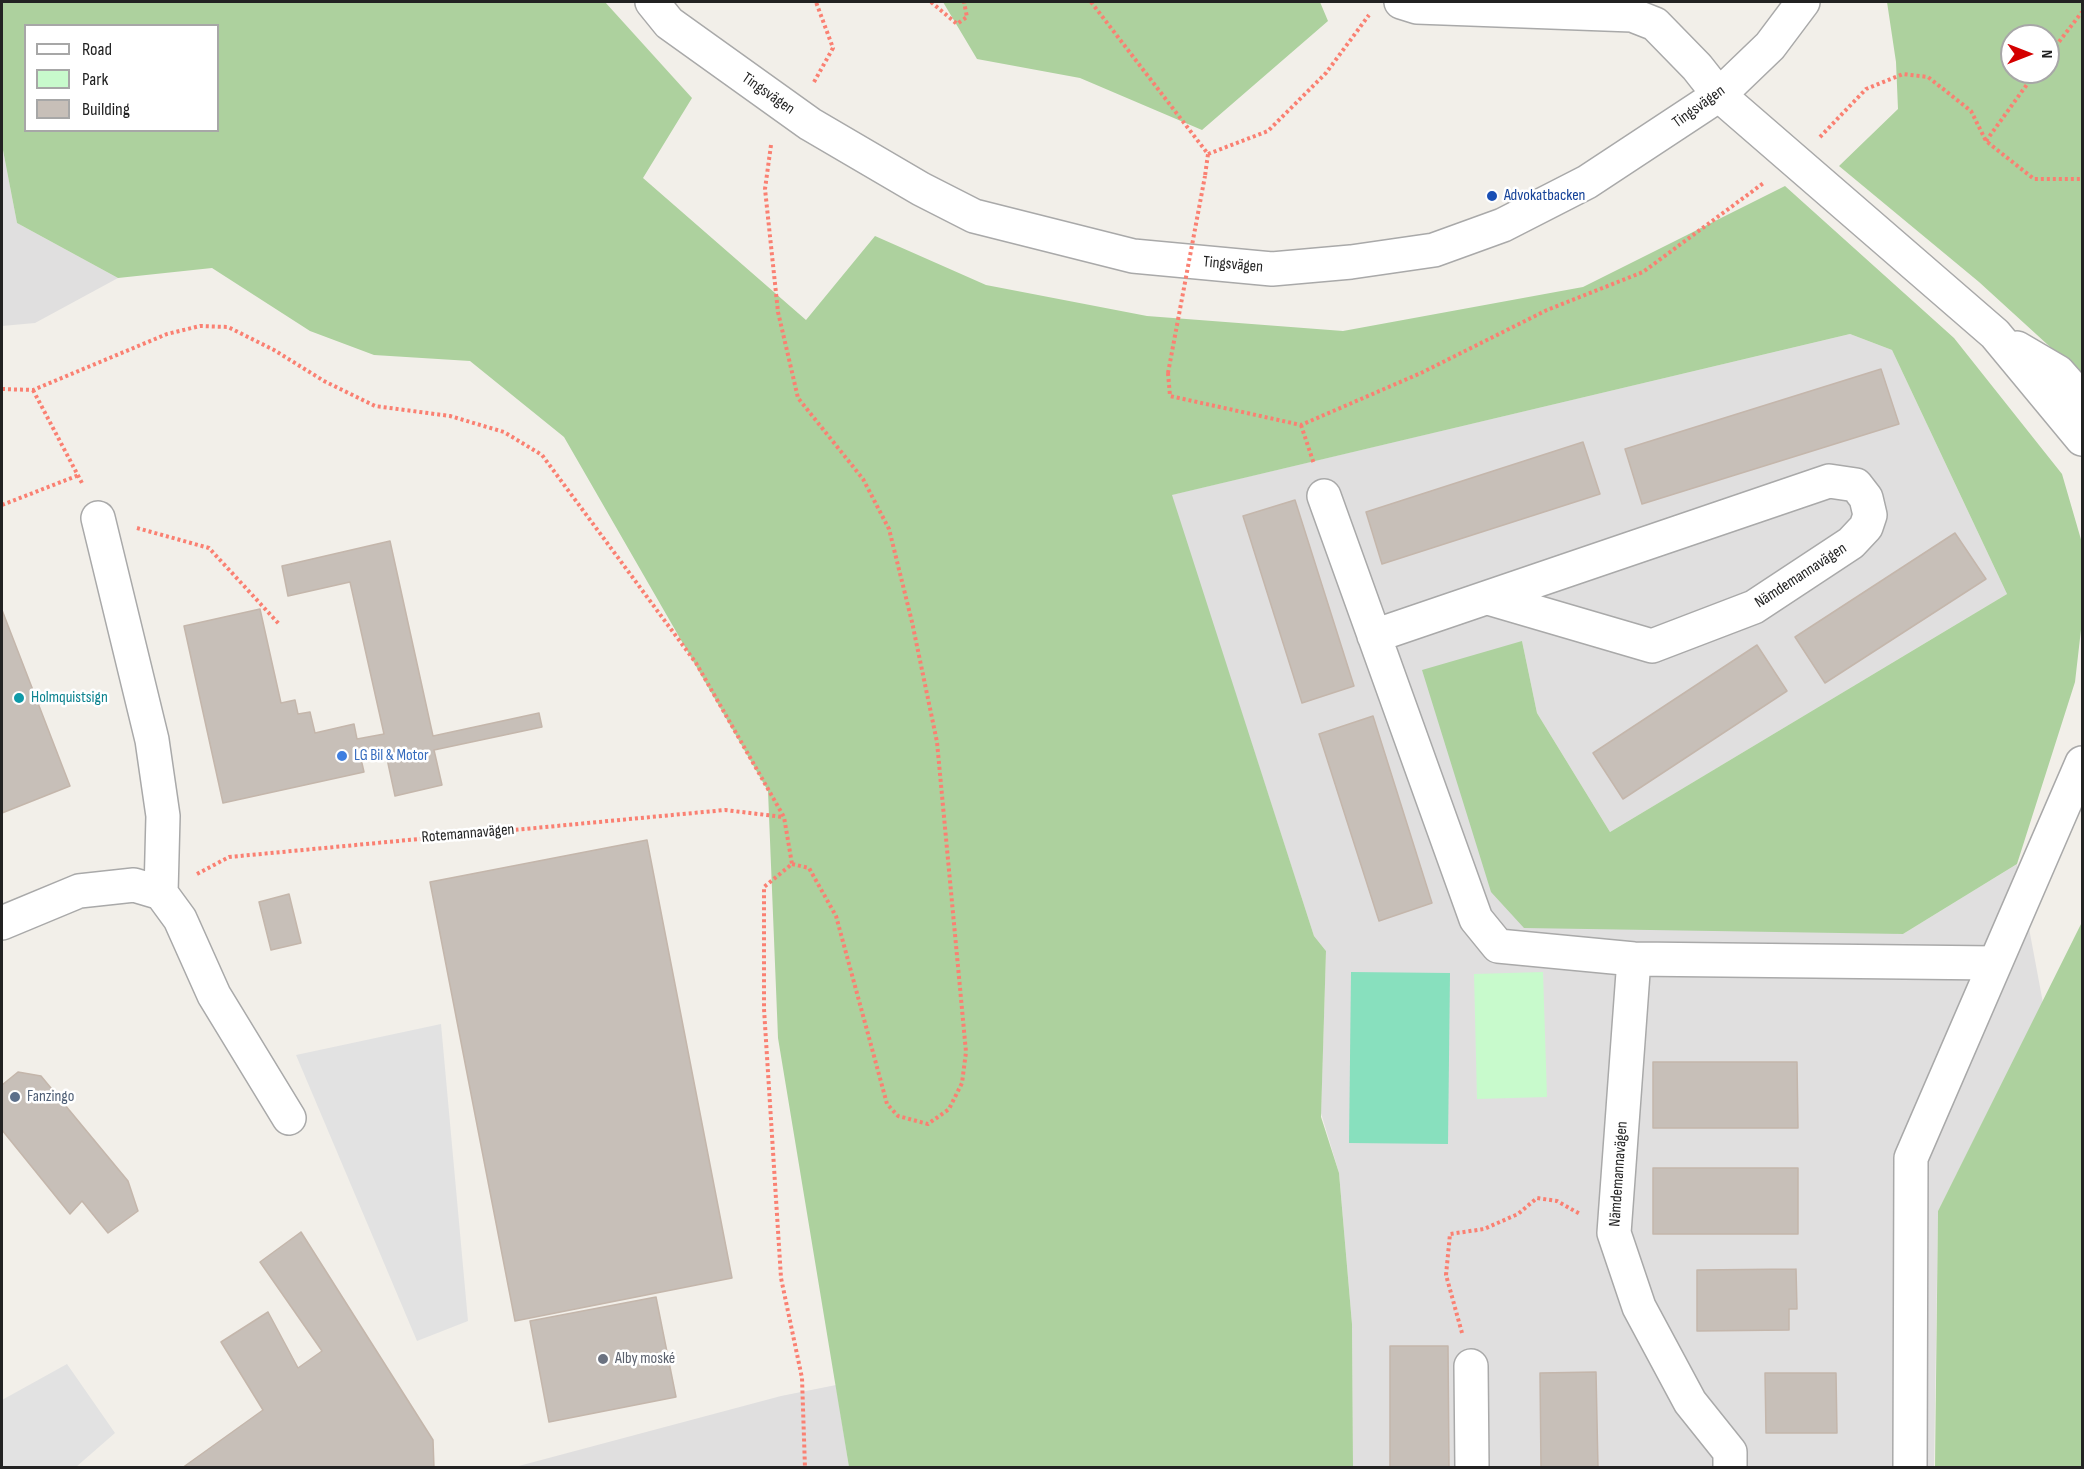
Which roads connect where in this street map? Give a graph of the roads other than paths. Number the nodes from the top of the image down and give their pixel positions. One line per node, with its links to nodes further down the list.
1 (652, 2): 4 (street, Tingsvägen)
2 (1803, 2): 4 (street, Tingsvägen)
3 (1387, 6): 4 (street)
4 (1719, 95): 5 (street)
5 (1995, 334): 6 (street); 7 (street)
6 (2082, 399)
7 (2082, 439)
8 (1324, 496): 11 (street)
9 (98, 518): 15 (street)
10 (1488, 598): 10 (street, Nämdemannavägen); 11 (street, Nämdemannavägen)
11 (1374, 636): 17 (street)
12 (2082, 763): 14 (street)
13 (2082, 783): 14 (street)
14 (2044, 851): 18 (street)
15 (161, 893): 16 (street); 19 (street)
16 (2, 923)
17 (1634, 959): 18 (street); 22 (street, Nämdemannavägen)
18 (1995, 963): 23 (street)
19 (289, 1118)
20 (1471, 1366): 21 (street)
21 (1472, 1467)
22 (1730, 1467)
23 (1910, 1467)

